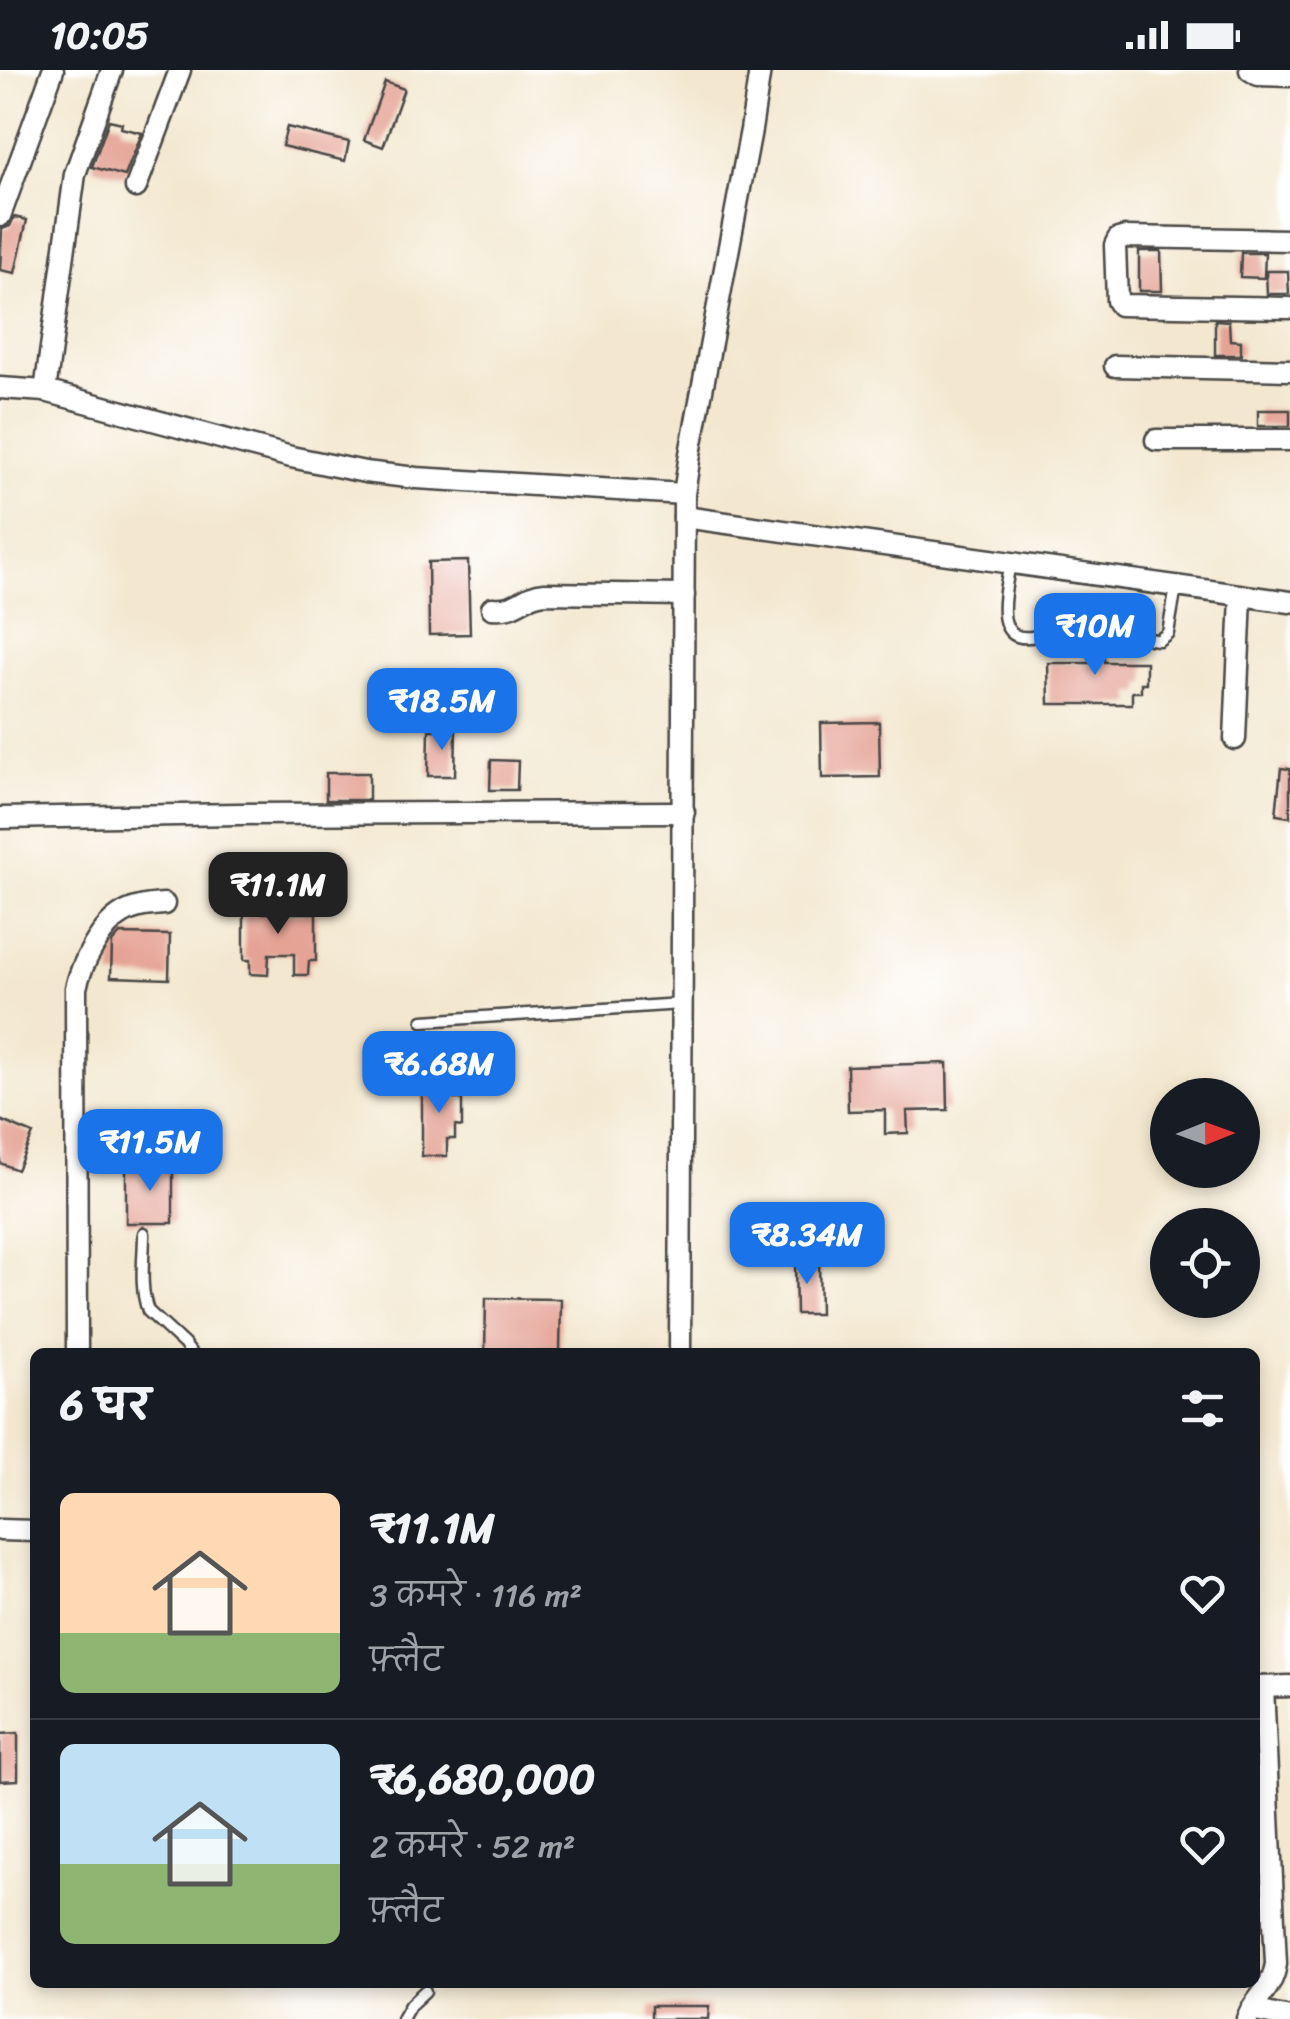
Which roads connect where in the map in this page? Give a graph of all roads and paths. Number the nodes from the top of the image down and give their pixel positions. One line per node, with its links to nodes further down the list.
1 (53, 70): 8 (street)
2 (112, 70): 14 (street)
3 (180, 70): 7 (street)
4 (760, 70): 17 (street)
5 (1250, 70): 6 (street)
6 (1290, 76)
7 (136, 188)
8 (0, 216)
9 (1290, 240): 10 (street)
10 (1290, 308)
11 (1115, 366): 12 (street)
12 (1290, 370)
13 (0, 388): 14 (street)
14 (44, 390): 17 (street)
15 (1156, 440): 16 (street)
16 (1290, 440)
17 (684, 494): 18 (street)
18 (684, 517): 19 (street); 21 (street)
19 (1010, 563): 20 (street); 25 (lane)
20 (1176, 586): 22 (street); 26 (lane)
21 (684, 595): 24 (street); 28 (street)
22 (1242, 596): 23 (street); 27 (street)
23 (1290, 602)
24 (492, 608)
25 (1090, 619)
26 (1104, 619)
27 (1235, 738)
28 (684, 812): 29 (street); 31 (street)
29 (0, 818)
30 (164, 904): 34 (street)
31 (682, 1004): 32 (lane); 36 (street)
32 (422, 1021)
33 (144, 1233): 35 (lane)
34 (77, 1348)
35 (187, 1348)
36 (680, 1348)
37 (0, 1530): 38 (street)
38 (30, 1531)
39 (1290, 1686): 40 (street)
40 (1260, 1687)
41 (1260, 1729): 42 (street)
42 (1263, 1856): 44 (street)
43 (425, 1991): 46 (lane)
44 (1249, 2014): 45 (street)
45 (1290, 2018)
46 (402, 2019)

